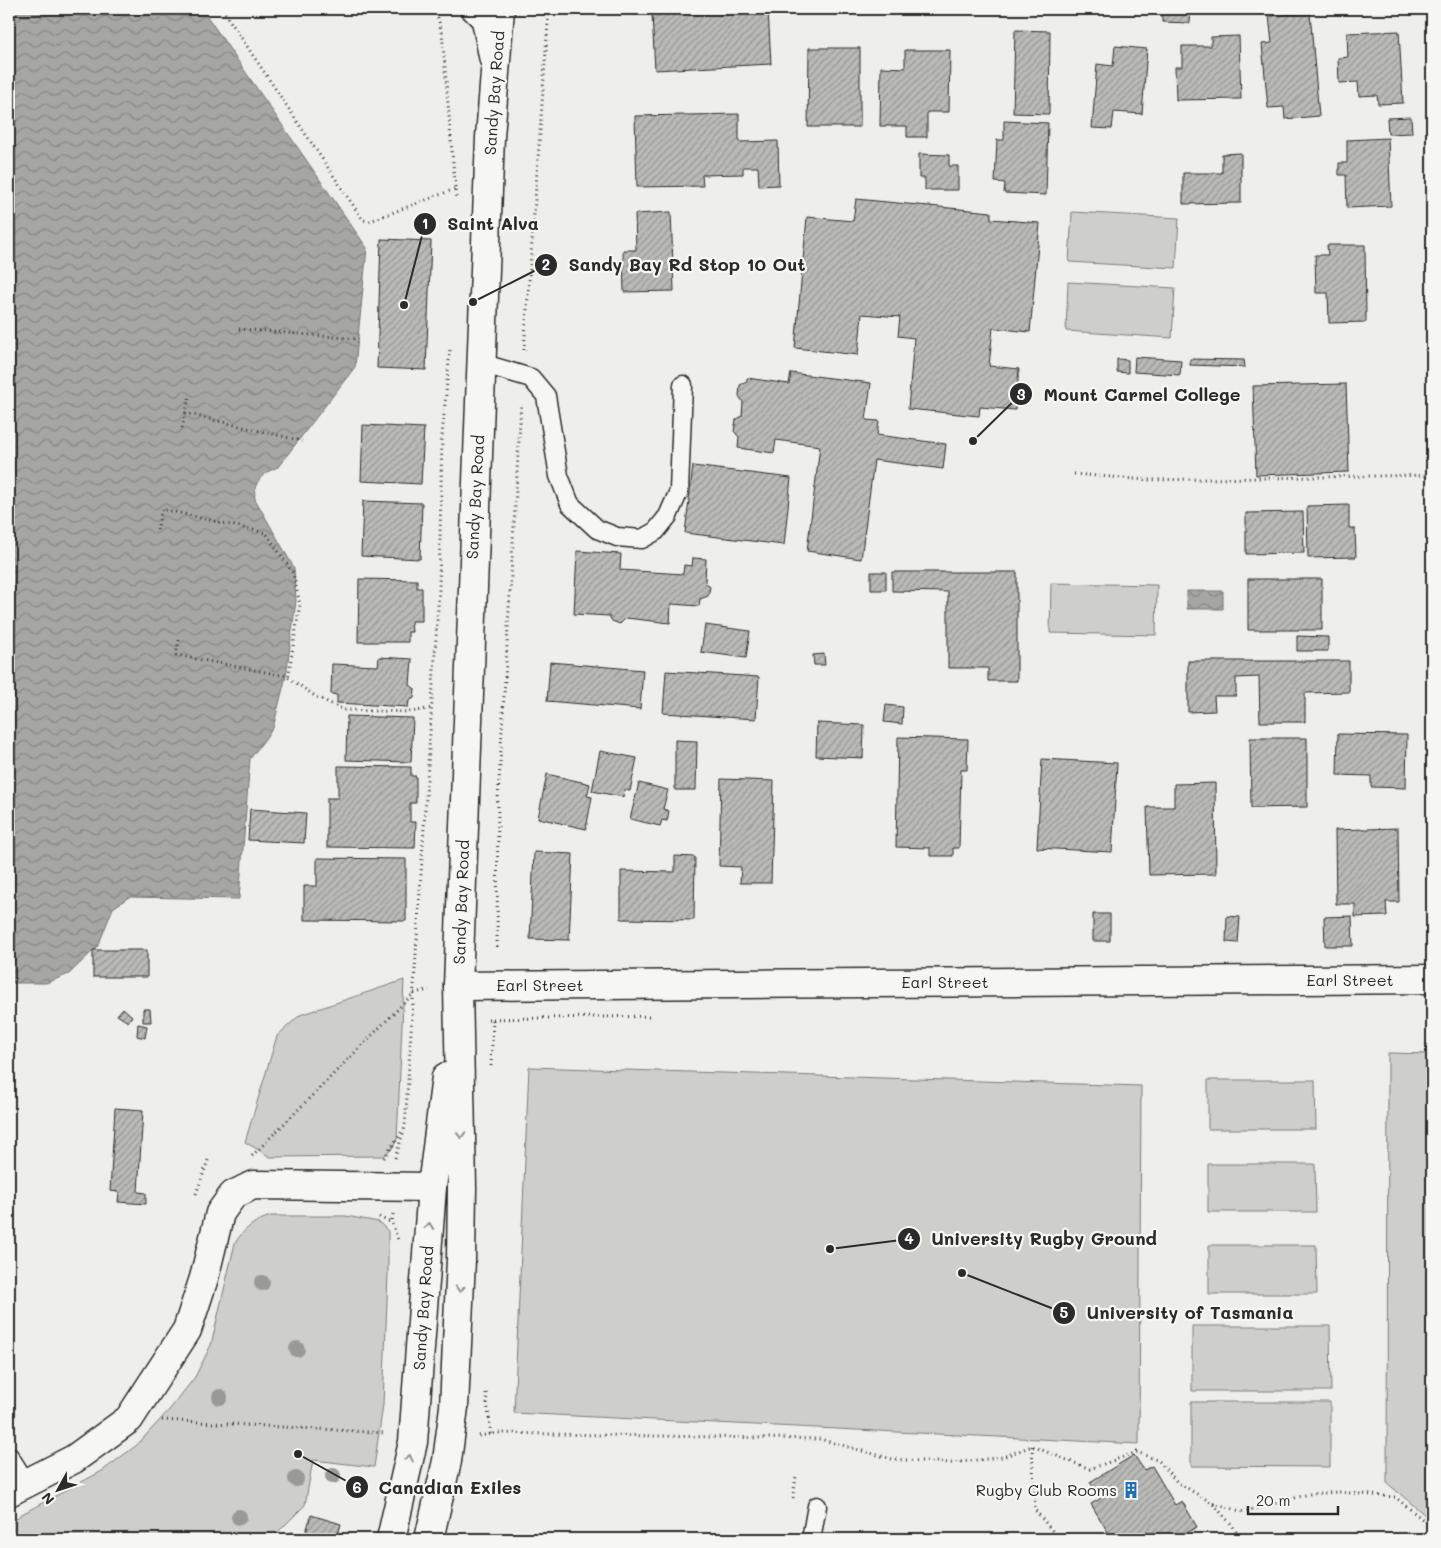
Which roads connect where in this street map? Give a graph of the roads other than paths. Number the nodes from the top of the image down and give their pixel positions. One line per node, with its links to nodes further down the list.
1 (469, 9): 3 (lane)
2 (500, 9): 3 (main road, Sandy Bay Road)
3 (494, 83): 4 (main road, Sandy Bay Road)
4 (481, 363): 5 (lane); 7 (main road, Sandy Bay Road)
5 (683, 385)
6 (1432, 979): 7 (main road, Earl Street)
7 (458, 986): 8 (main road, Sandy Bay Road); 9 (main road, Sandy Bay Road, one-way to 9)
8 (432, 1187): 9 (main road); 11 (main road); 13 (main road, Sandy Bay Road, one-way to 8)
9 (462, 1188): 14 (main road, Sandy Bay Road, one-way to 14)
10 (9, 1456): 11 (lane)
11 (18, 1487)
12 (816, 1506): 15 (lane)
13 (391, 1539)
14 (430, 1539)
15 (811, 1539)

